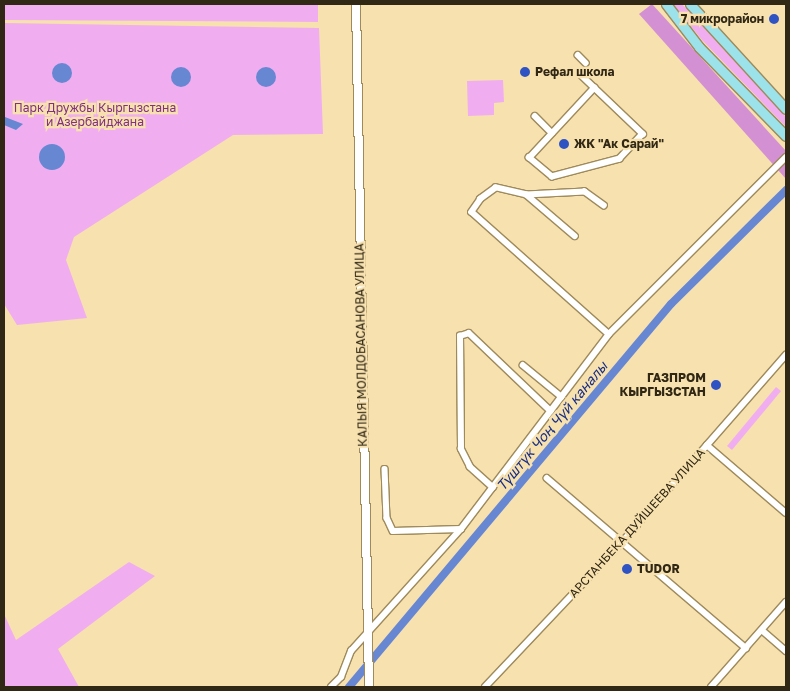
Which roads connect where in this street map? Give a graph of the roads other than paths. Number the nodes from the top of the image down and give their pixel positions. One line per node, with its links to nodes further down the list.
1 (356, 4): 30 (street, КАЛЫЯ МОЛДОБАСАНОВА УЛИЦА)
2 (666, 4): 11 (main road)
3 (690, 4): 8 (main road)
4 (578, 54): 5 (street)
5 (586, 63)
6 (578, 72): 7 (street)
7 (594, 88): 10 (street); 10 (street)
8 (786, 109)
9 (535, 116): 10 (street)
10 (552, 133)
11 (786, 136)
12 (786, 157): 16 (street)
13 (527, 195): 14 (street); 15 (street); 16 (street)
14 (604, 206)
15 (576, 236)
16 (609, 334): 19 (street)
17 (786, 355): 21 (street, АРСТАНБЕКА ДУЙШЕЕВА УЛИЦА)
18 (523, 364): 19 (street)
19 (562, 397): 20 (street)
20 (550, 411): 24 (street); 24 (street)
21 (707, 445): 25 (street); 27 (street, АРСТАНБЕКА ДУЙШЕЕВА УЛИЦА)
22 (386, 469): 26 (street)
23 (547, 478): 27 (street)
24 (493, 488): 26 (street)
25 (786, 513)
26 (461, 529): 30 (street)
27 (623, 541): 31 (street); 35 (street, АРСТАНБЕКА ДУЙШЕЕВА УЛИЦА)
28 (786, 602): 29 (street)
29 (762, 630): 31 (street); 32 (street)
30 (368, 633): 33 (street); 34 (street, КАЛЫЯ МОЛДОБАСАНОВА УЛИЦА)
31 (746, 648): 36 (street)
32 (786, 651)
33 (331, 687)
34 (370, 687)
35 (485, 687)
36 (711, 687)

